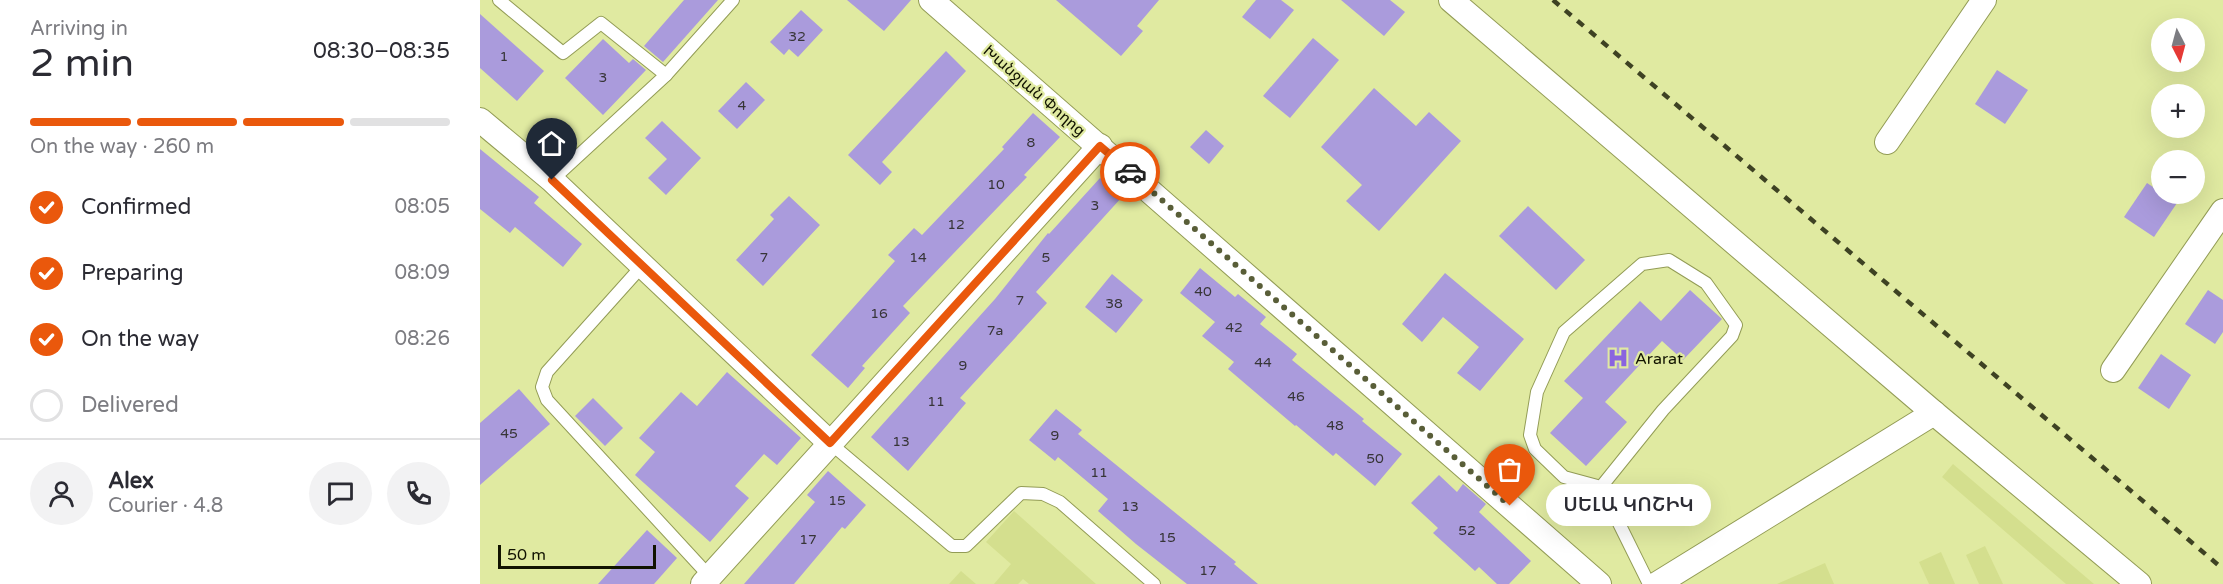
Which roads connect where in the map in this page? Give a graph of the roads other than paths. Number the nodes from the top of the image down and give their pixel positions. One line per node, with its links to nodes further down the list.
1 (499, 0): 6 (lane)
2 (733, 0): 6 (lane)
3 (931, 0): 9 (street, Խանջյան Փողոց)
4 (1451, 0): 14 (street)
5 (1984, 0): 8 (street)
6 (666, 75): 10 (lane)
7 (480, 120): 10 (street)
8 (1887, 142)
9 (1100, 146): 15 (street); 19 (street, Խանջյան Փողոց)
10 (552, 180): 12 (street)
11 (2223, 211): 13 (street)
12 (642, 266): 15 (street); 17 (lane)
13 (2113, 370)
14 (1934, 413): 21 (street); 22 (street)
15 (830, 443): 17 (street); 18 (lane)
16 (1601, 487): 16 (lane); 20 (lane)
17 (710, 581)
18 (1154, 584)
19 (1599, 584)
20 (1649, 584)
21 (1657, 584)
22 (2139, 584)

